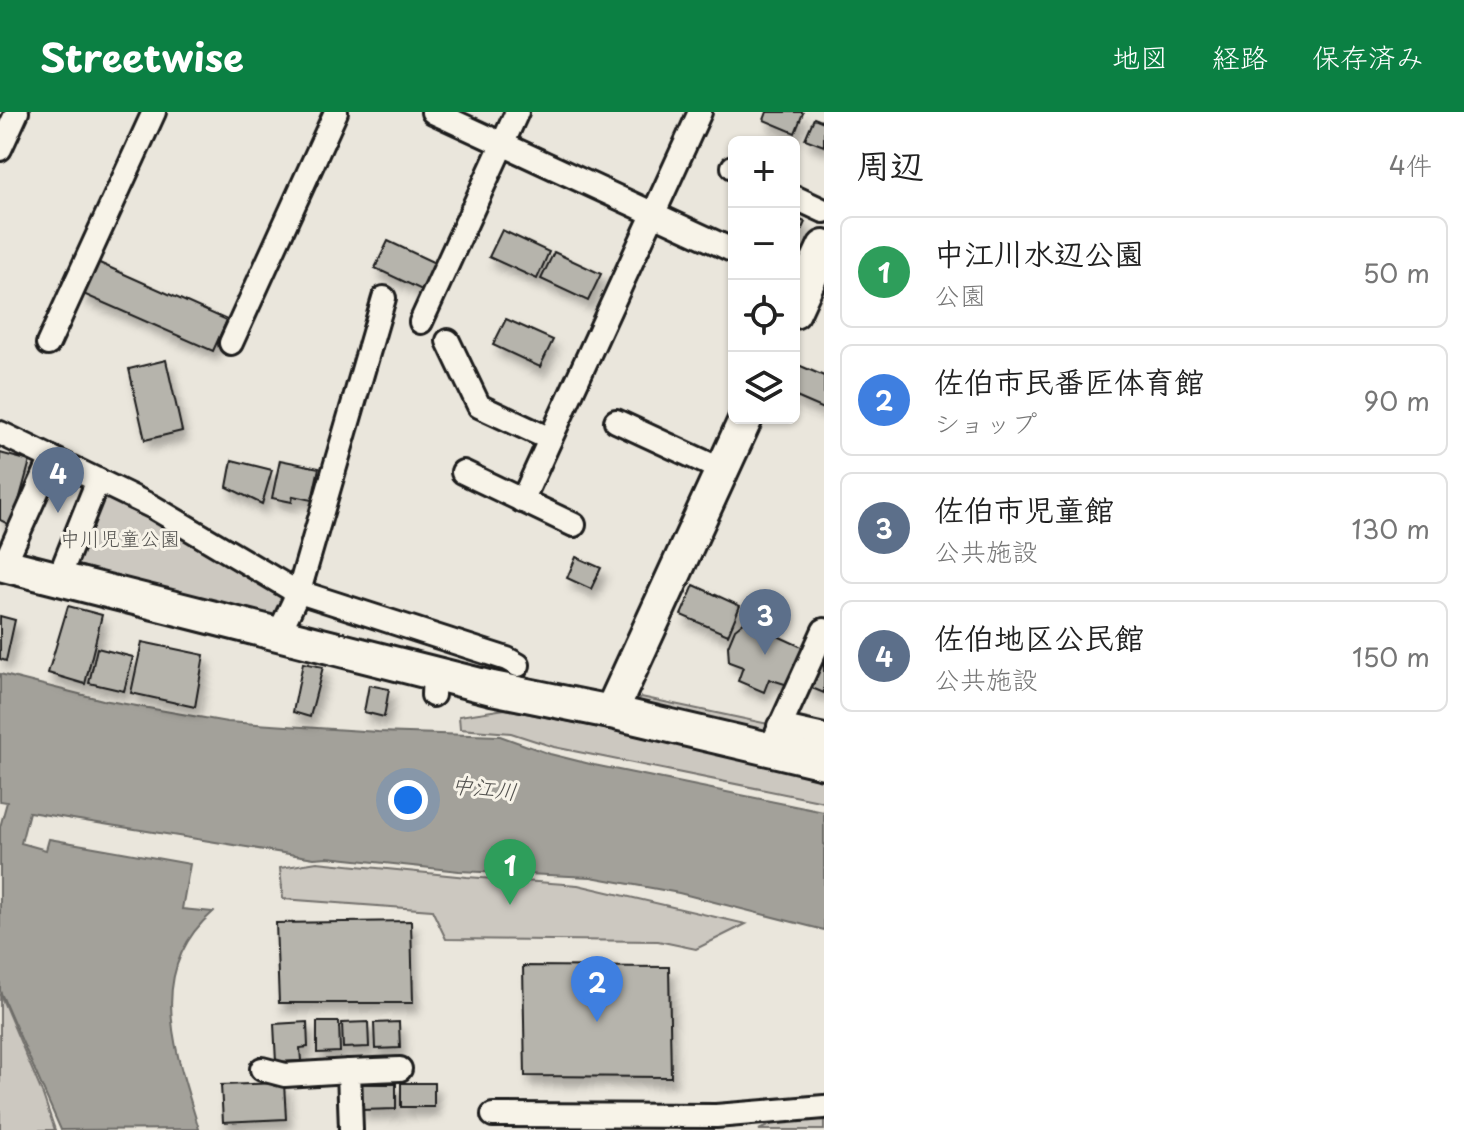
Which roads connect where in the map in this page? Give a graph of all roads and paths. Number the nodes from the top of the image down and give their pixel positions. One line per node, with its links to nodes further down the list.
1 (17, 112): 8 (street)
2 (154, 112): 19 (street)
3 (336, 112): 18 (street)
4 (433, 112): 7 (street)
5 (517, 112): 7 (street)
6 (700, 112): 11 (street)
7 (502, 144): 11 (street); 16 (street)
8 (0, 149)
9 (800, 200): 10 (street)
10 (824, 211)
11 (654, 214): 13 (street); 23 (street)
12 (824, 247): 14 (street)
13 (728, 248)
14 (805, 292)
15 (384, 298): 32 (street)
16 (421, 322)
17 (448, 341): 23 (street)
18 (231, 343)
19 (48, 344)
20 (616, 421): 25 (street)
21 (743, 424): 25 (street)
22 (0, 433): 24 (street)
23 (550, 439): 28 (street)
24 (52, 458): 27 (street); 30 (street)
25 (722, 470): 36 (street)
26 (463, 472): 28 (street)
27 (98, 480): 31 (street); 32 (street)
28 (522, 501): 29 (street)
29 (574, 525)
30 (2, 565): 31 (street)
31 (58, 580): 34 (street)
32 (299, 591): 34 (street); 35 (street)
33 (824, 630): 38 (street)
34 (278, 635): 36 (street)
35 (518, 665)
36 (611, 712): 38 (street)
37 (824, 736): 38 (street)
38 (775, 738): 39 (street)
39 (824, 762)
40 (262, 1069): 42 (street)
41 (400, 1069): 42 (street)
42 (349, 1071): 45 (street)
43 (824, 1107): 44 (street)
44 (493, 1115)
45 (351, 1130)

